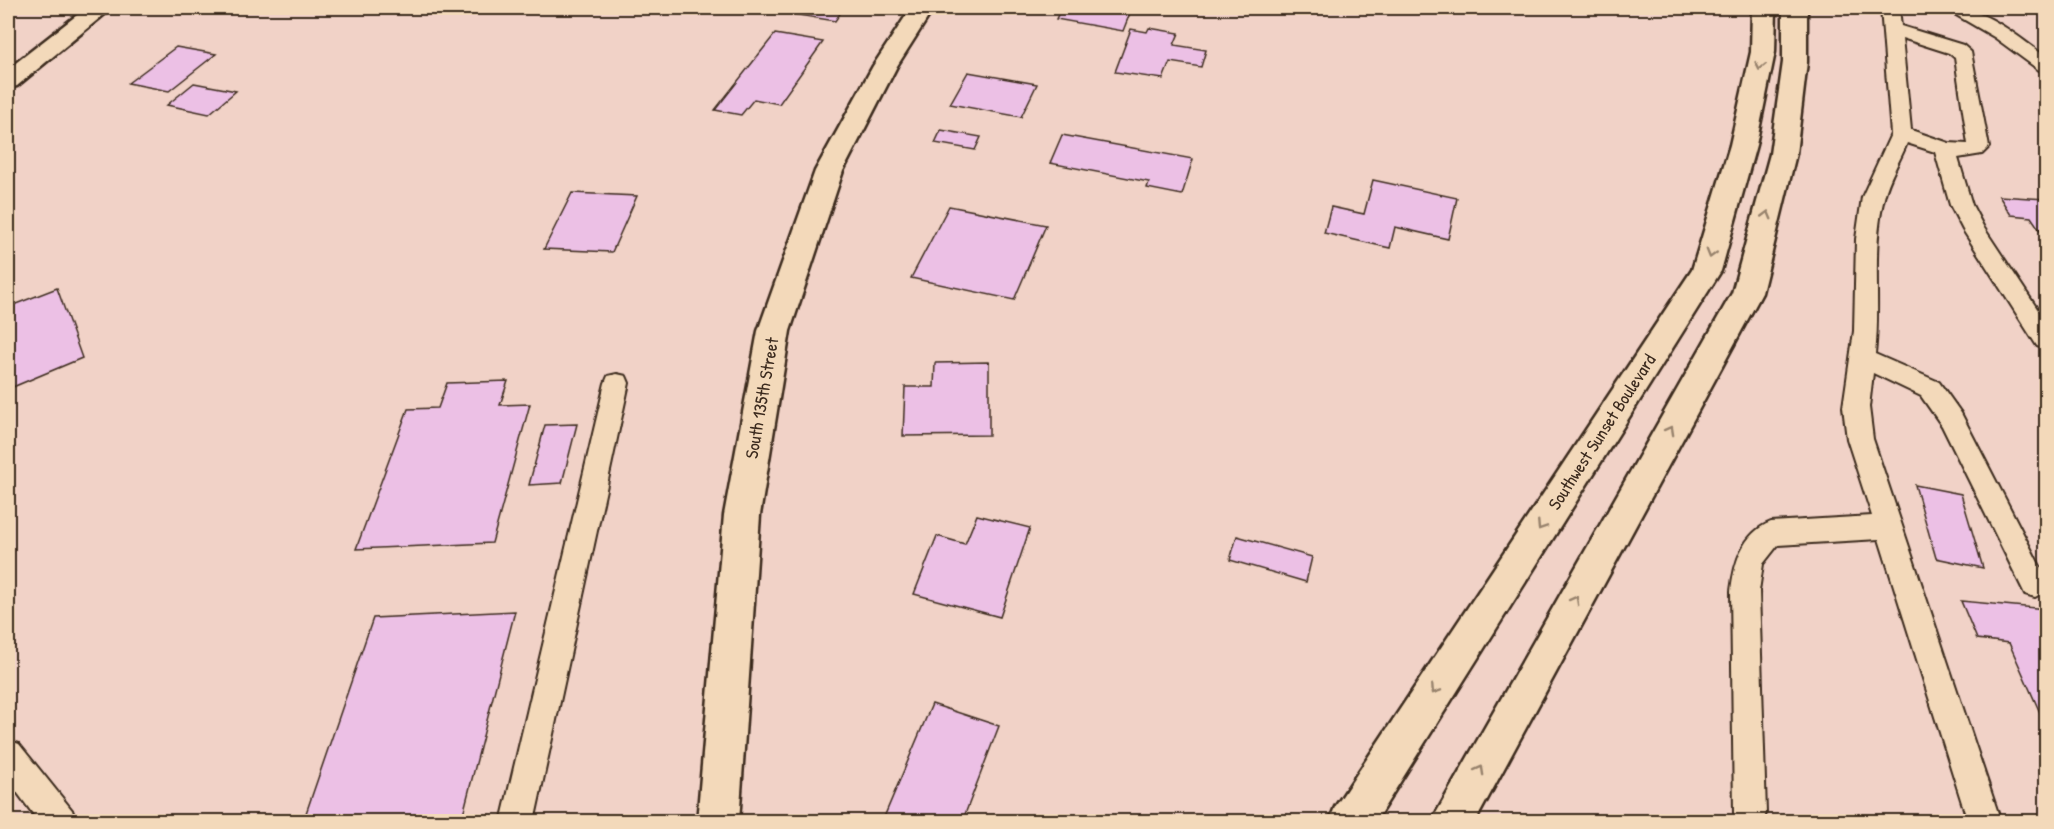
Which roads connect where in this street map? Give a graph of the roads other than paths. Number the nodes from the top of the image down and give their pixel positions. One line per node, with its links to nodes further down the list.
1 (99, 8): 8 (main road)
2 (922, 8): 20 (main road, South 135th Street)
3 (1764, 8): 21 (main road, Southwest Sunset Boulevard, one-way to 21)
4 (1795, 8): 22 (main road, one-way to 4)
5 (1953, 8): 7 (lane)
6 (1891, 18): 9 (lane); 10 (lane)
7 (2046, 66)
8 (8, 81)
9 (1901, 134): 10 (lane); 12 (lane)
10 (1943, 148): 11 (lane)
11 (2046, 340)
12 (1863, 360): 14 (lane); 15 (lane)
13 (617, 382): 19 (lane)
14 (1889, 527): 17 (lane); 23 (lane)
15 (2035, 585)
16 (8, 754): 18 (lane)
17 (1750, 813)
18 (60, 822)
19 (517, 822)
20 (718, 822)
21 (1350, 822)
22 (1452, 822)
23 (1985, 822)

